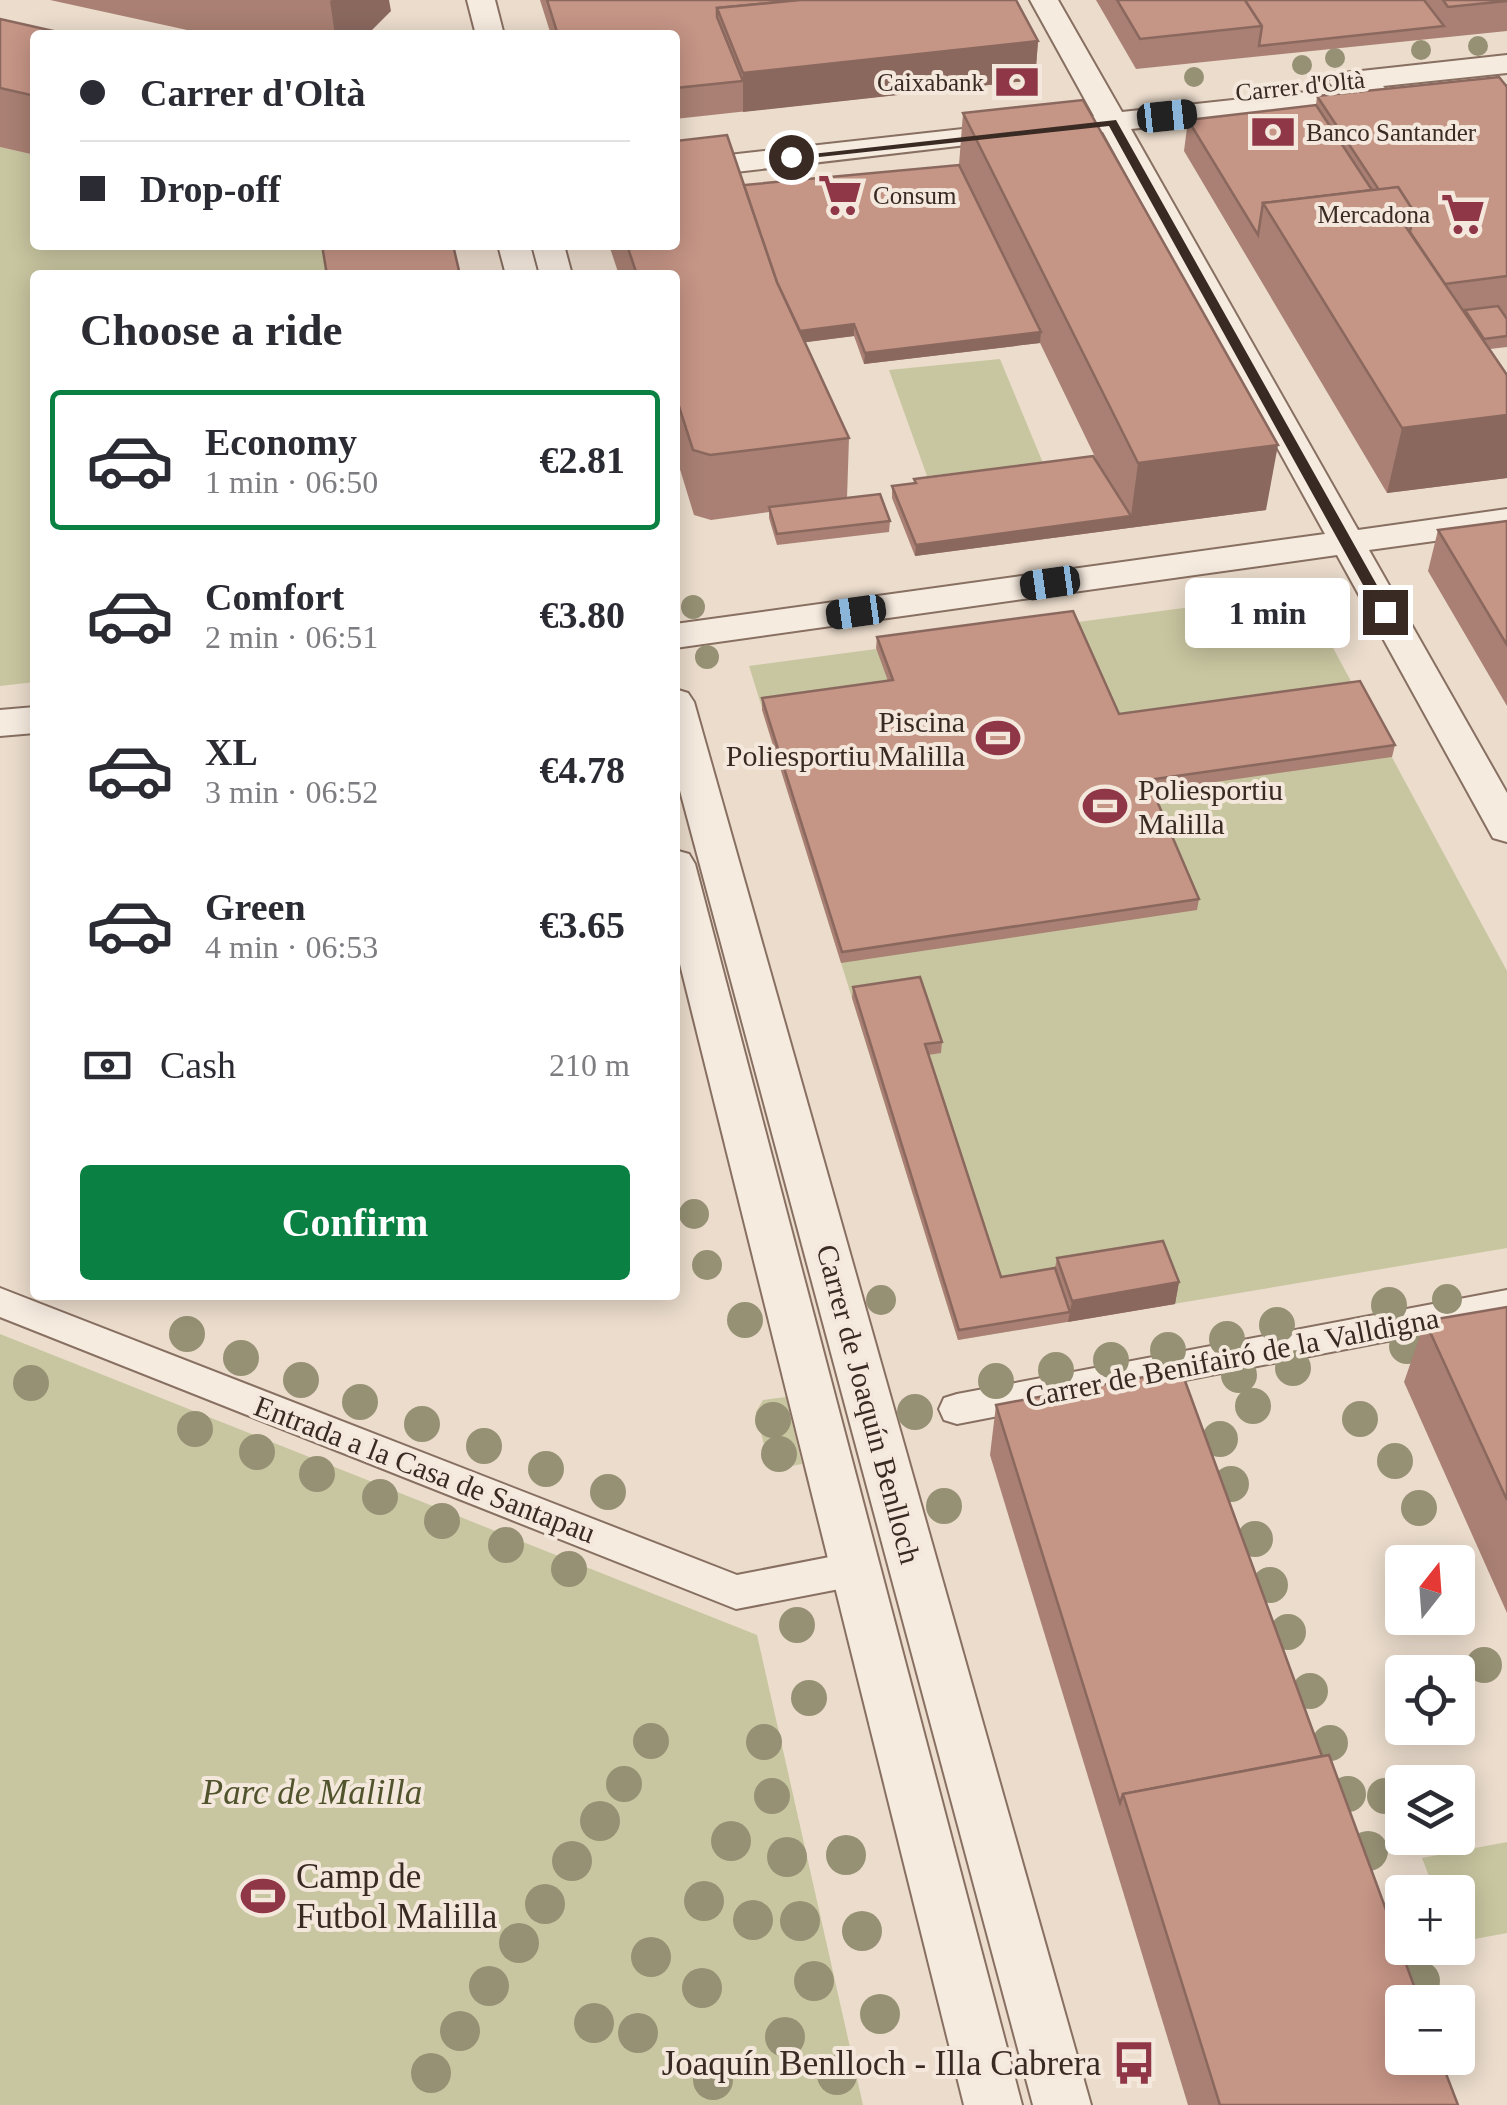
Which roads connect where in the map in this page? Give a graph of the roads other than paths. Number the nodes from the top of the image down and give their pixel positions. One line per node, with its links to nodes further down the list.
1 (480, 0): 3 (street)
2 (1044, 0): 6 (street)
3 (489, 30)
4 (1507, 64): 6 (street, Carrer d'Oltà)
5 (1507, 80): 6 (street, Carrer d'Oltà)
6 (1108, 115): 7 (street, Carrer d'Oltà); 11 (street)
7 (1049, 121): 8 (street, Carrer d'Oltà); 9 (street, Carrer d'Oltà)
8 (680, 154)
9 (680, 169)
10 (1507, 520): 11 (street)
11 (1344, 541): 12 (street); 14 (street)
12 (680, 635)
13 (680, 720): 21 (street, Carrer de Joaquín Benlloch)
14 (1507, 828)
15 (680, 883): 19 (street, Carrer de Joaquín Benlloch)
16 (0, 1302): 19 (street, Entrada a la Casa de Santapau)
17 (1507, 1304): 18 (street, Carrer de Benifairó de la Valldigna)
18 (957, 1410)
19 (856, 1569): 20 (street, Carrer de Joaquín Benlloch)
20 (993, 2105)
21 (1062, 2105)

